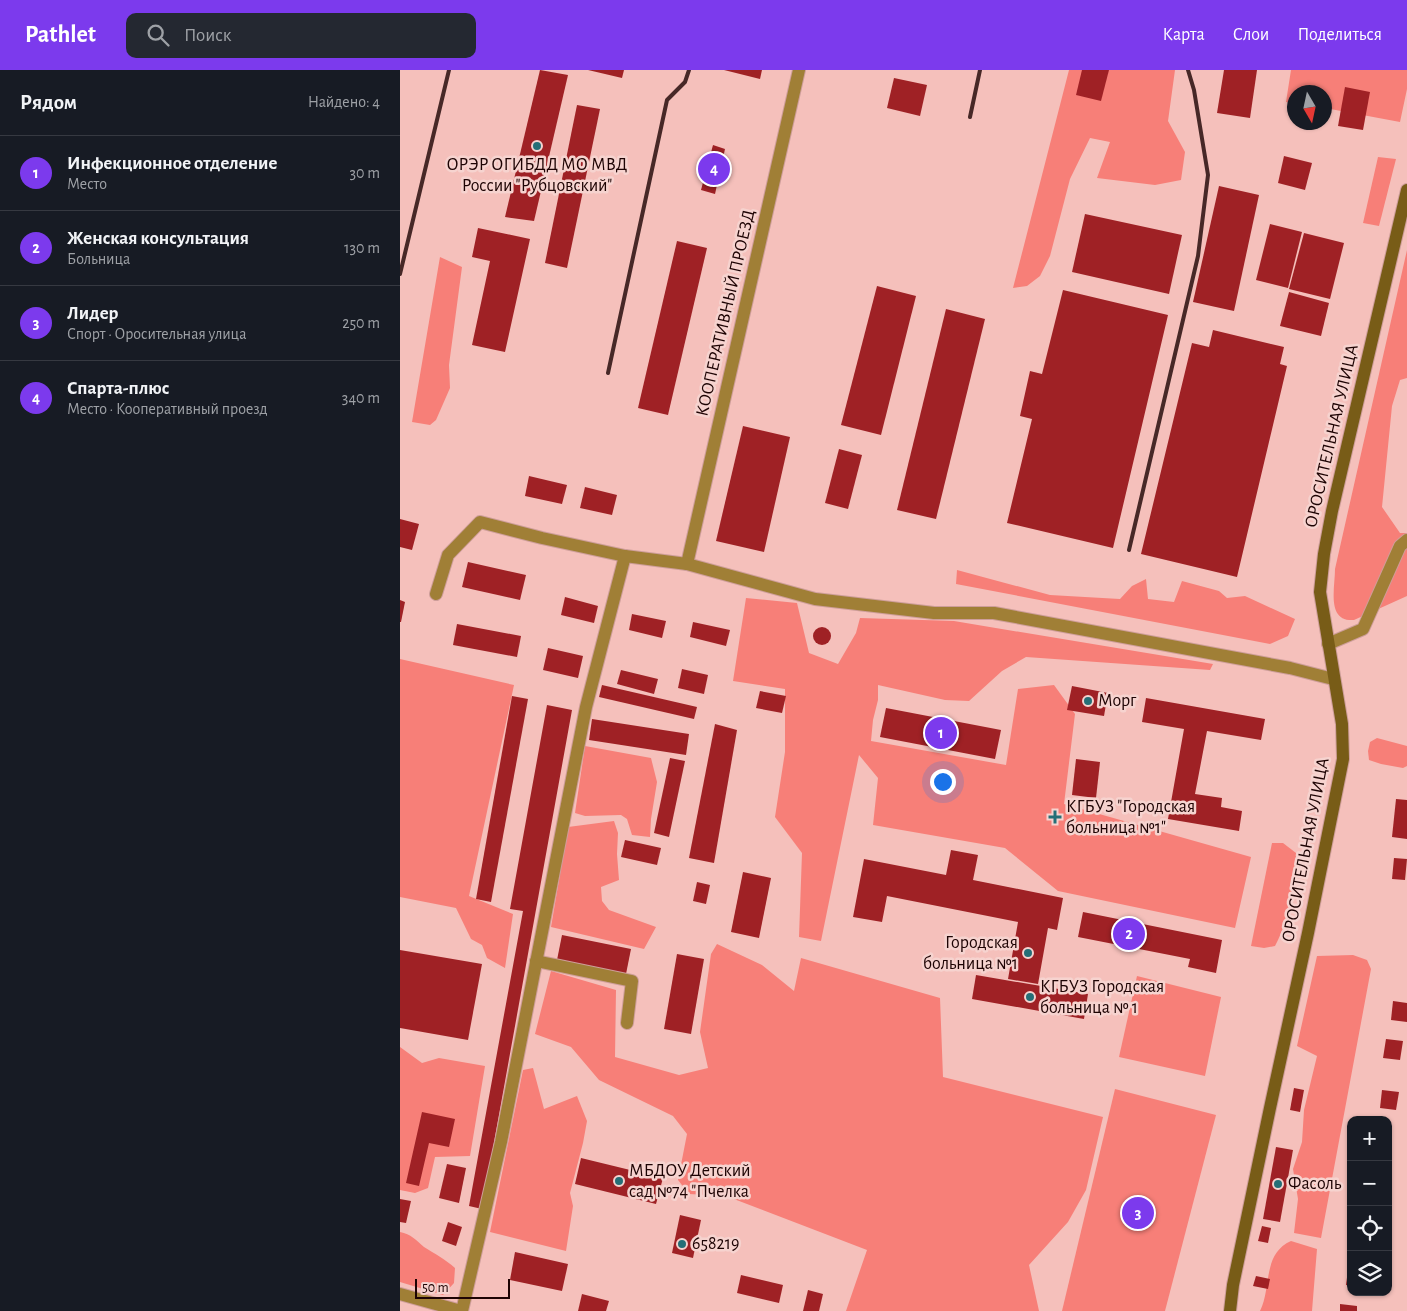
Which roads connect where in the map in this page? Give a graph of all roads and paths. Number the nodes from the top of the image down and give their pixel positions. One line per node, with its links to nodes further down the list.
1 (799, 70): 5 (street, КООПЕРАТИВНЫЙ ПРОЕЗД)
2 (1407, 190): 7 (main road, ОРОСИТЕЛЬНАЯ УЛИЦА)
3 (1407, 540): 7 (street)
4 (625, 556): 5 (street); 6 (street); 9 (street)
5 (687, 564): 8 (street)
6 (436, 594)
7 (1328, 644): 8 (main road, ОРОСИТЕЛЬНАЯ УЛИЦА)
8 (1333, 679): 13 (main road, ОРОСИТЕЛЬНАЯ УЛИЦА)
9 (536, 961): 10 (street); 12 (street)
10 (627, 1023)
11 (400, 1294): 12 (street)
12 (462, 1311)
13 (1230, 1311)

